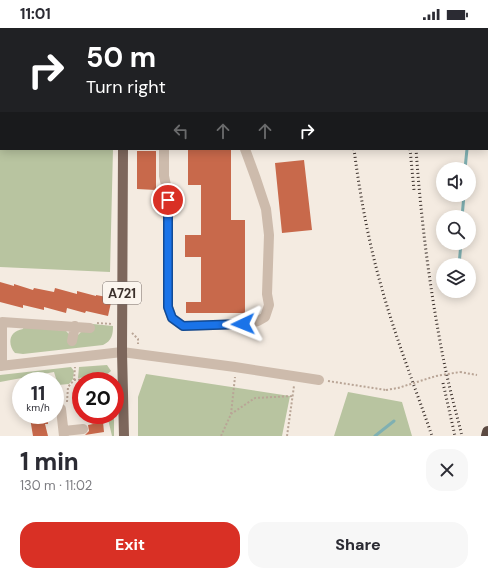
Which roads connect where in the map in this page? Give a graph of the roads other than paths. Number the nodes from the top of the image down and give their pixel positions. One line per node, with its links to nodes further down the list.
1 (123, 150): 8 (main road, A721)
2 (164, 150): 3 (street)
3 (245, 150)
4 (1, 322): 5 (street); 9 (street)
5 (74, 326): 6 (street); 7 (street)
6 (90, 328)
7 (72, 340)
8 (122, 352): 9 (street); 10 (street); 15 (main road, A721)
9 (1, 366)
10 (319, 380)
11 (63, 424): 14 (street)
12 (83, 429): 14 (street)
13 (488, 432): 16 (highway)
14 (64, 434)
15 (124, 436)
16 (487, 436)

